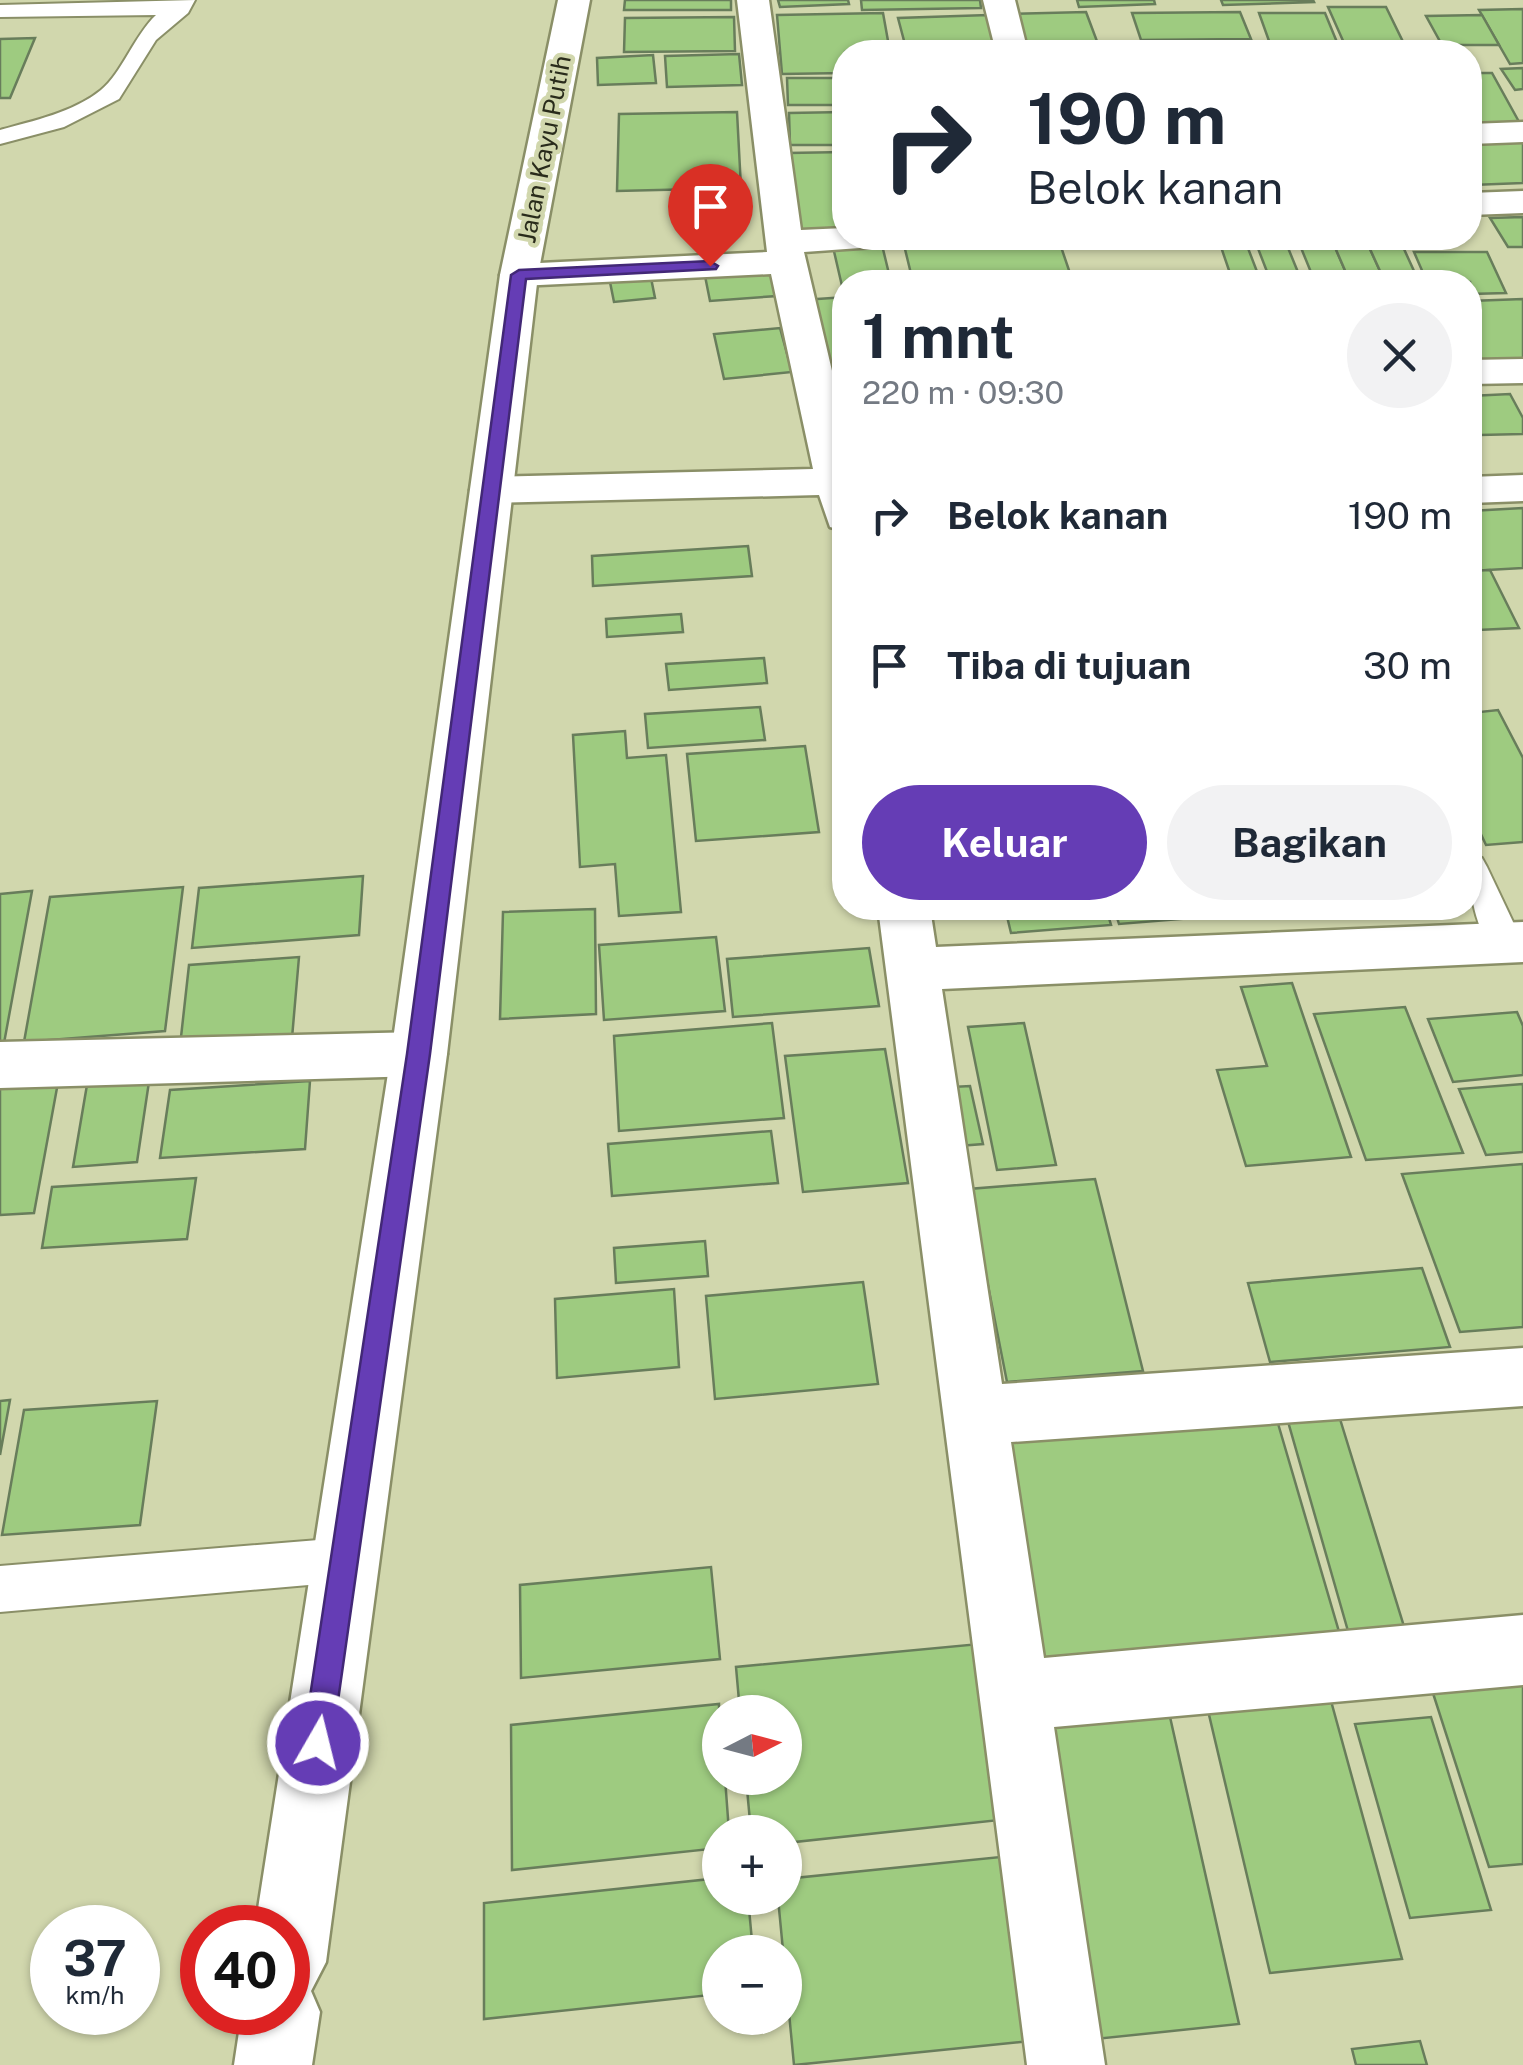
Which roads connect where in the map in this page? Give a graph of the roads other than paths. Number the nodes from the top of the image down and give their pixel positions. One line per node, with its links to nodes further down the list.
1 (574, 0): 14 (street, Jalan Kayu Putih)
2 (753, 0): 13 (street)
3 (998, 0): 6 (street)
4 (182, 4): 5 (lane); 9 (lane)
5 (0, 11)
6 (1009, 40)
7 (1523, 132): 8 (street)
8 (1482, 134)
9 (0, 136)
10 (1523, 202): 11 (street)
11 (1482, 204)
12 (832, 245): 13 (street)
13 (786, 252): 14 (street); 17 (street)
14 (519, 275): 19 (street, Jalan Kayu Putih)
15 (1523, 371): 16 (street)
16 (1482, 372)
17 (832, 459)
18 (1523, 488): 20 (street)
19 (491, 490): 21 (street); 25 (street, Jalan Kayu Putih)
20 (1482, 490)
21 (832, 499)
22 (1482, 888): 24 (lane)
23 (908, 938): 24 (street); 28 (street)
24 (1514, 943)
25 (419, 1054): 26 (street); 29 (street, Jalan Kayu Putih)
26 (0, 1065)
27 (1523, 1377): 28 (street)
28 (973, 1415): 32 (street)
29 (342, 1560): 30 (lane); 33 (street, Jalan Kayu Putih)
30 (0, 1589)
31 (1523, 1650): 32 (street)
32 (1017, 1694): 36 (street)
33 (296, 1905)
34 (277, 2035): 35 (street)
35 (273, 2065)
36 (1066, 2065)

